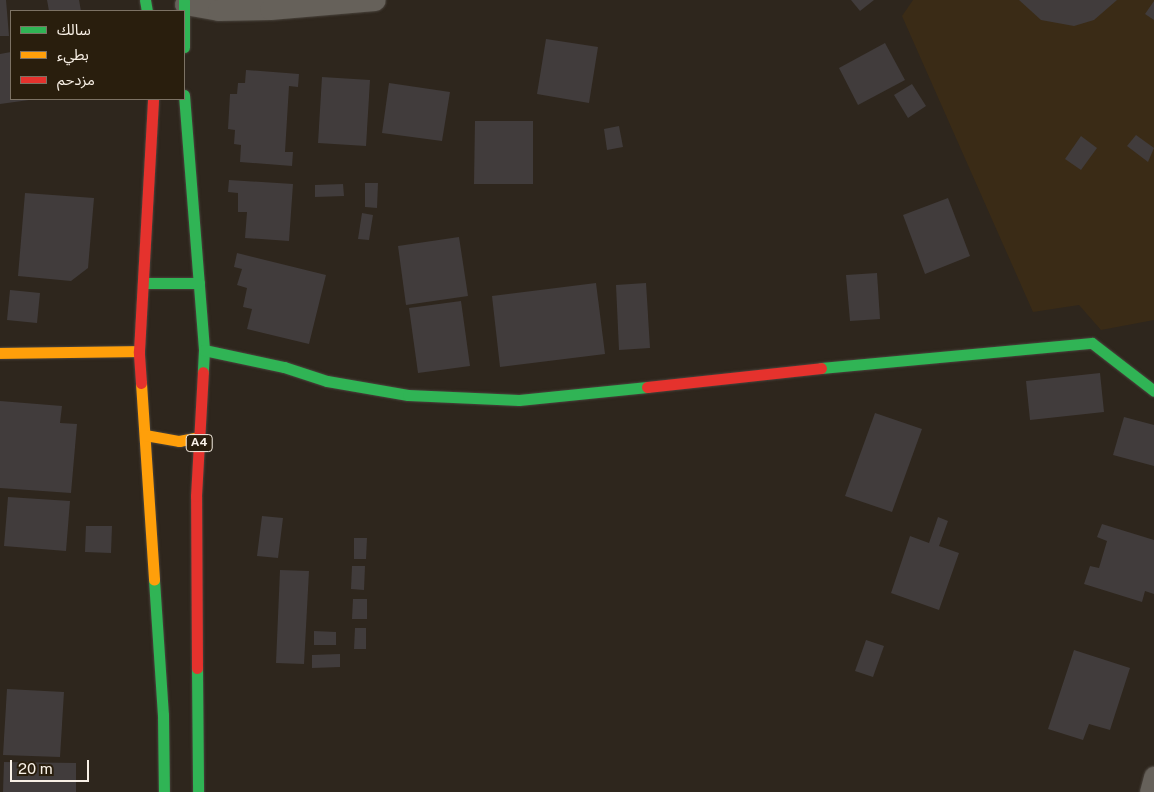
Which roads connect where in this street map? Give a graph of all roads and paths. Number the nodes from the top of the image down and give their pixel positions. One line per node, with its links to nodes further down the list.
1 (375, 0): 2 (street)
2 (184, 2)
3 (153, 100): 5 (main road)
4 (184, 100): 6 (main road, A4)
5 (143, 283): 6 (main road); 8 (main road)
6 (199, 283): 7 (main road, A4)
7 (204, 350): 10 (main road); 12 (main road, A4)
8 (139, 351): 9 (main road); 11 (main road)
9 (0, 353)
10 (1154, 392)
11 (145, 435): 12 (main road); 13 (main road)
12 (199, 437): 14 (main road, A4)
13 (172, 715): 14 (main road); 16 (main road)
14 (199, 716): 17 (main road, A4)
15 (1154, 777): 18 (street)
16 (164, 792)
17 (198, 792)
18 (1150, 792)

